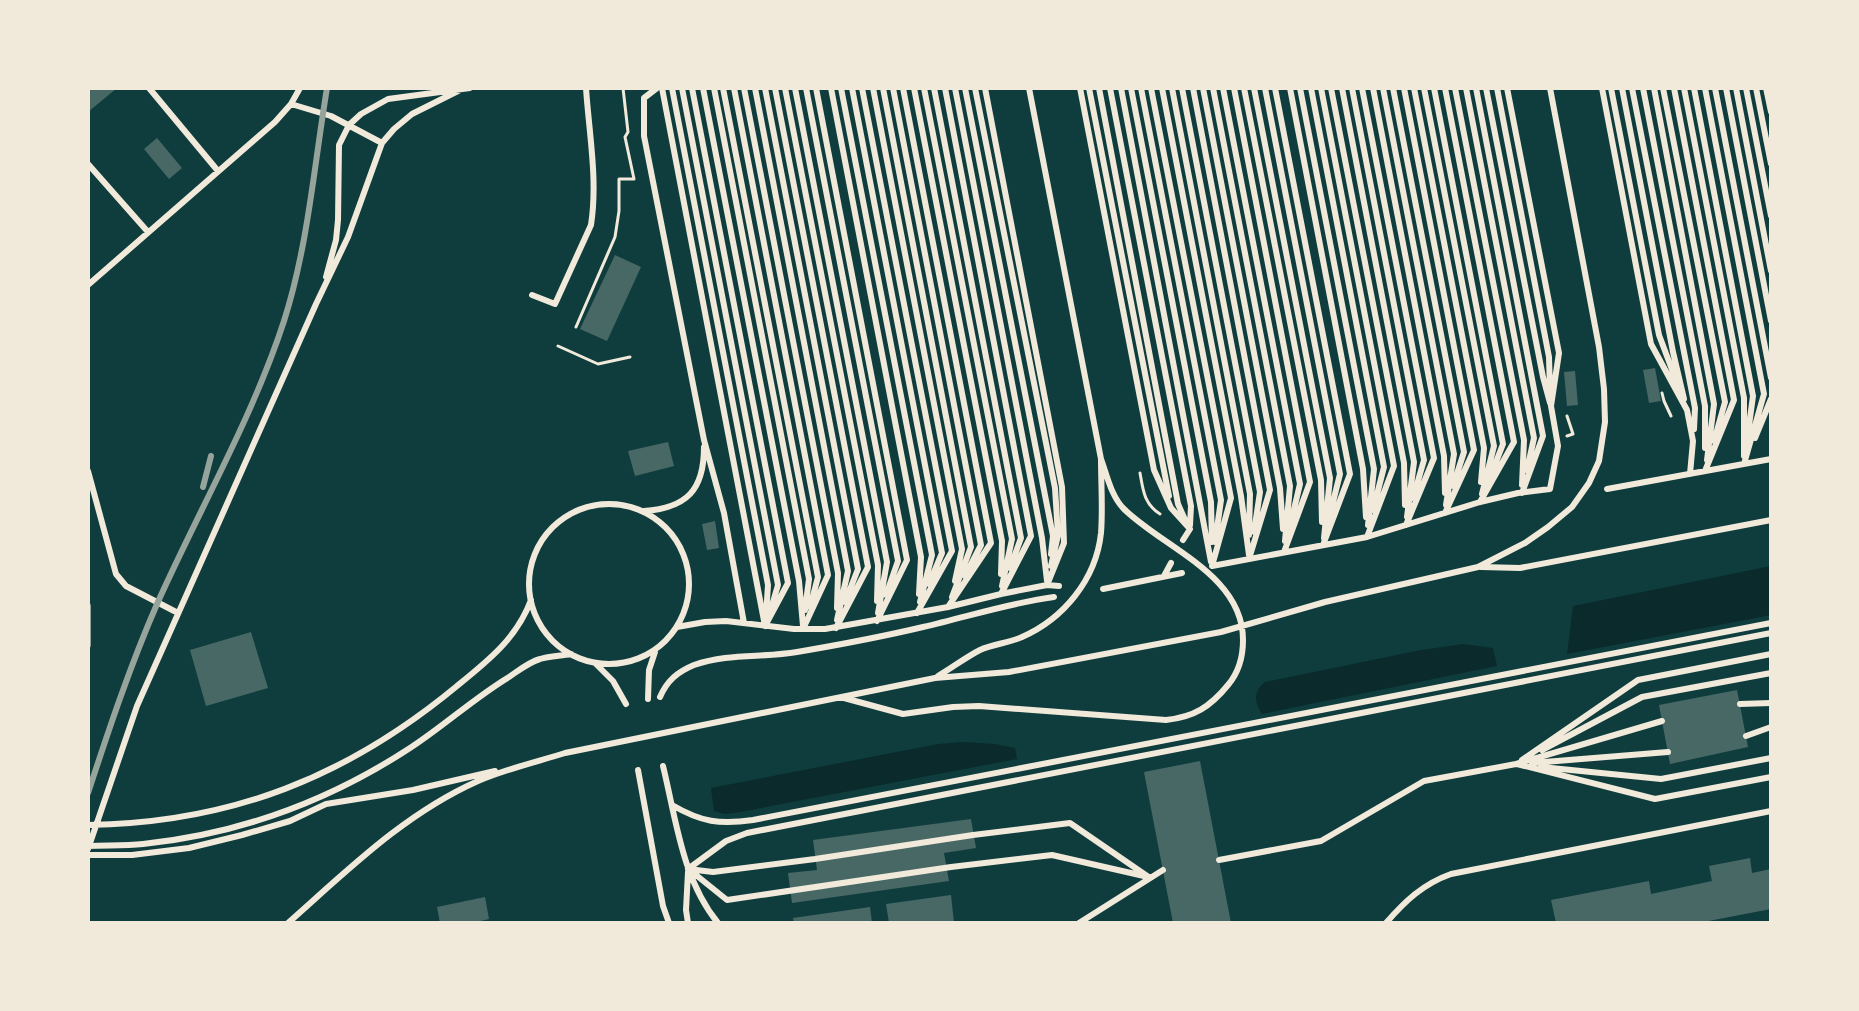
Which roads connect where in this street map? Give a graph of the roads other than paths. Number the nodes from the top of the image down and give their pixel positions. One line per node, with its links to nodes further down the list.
1 (149, 88): 104 (lane)
2 (300, 88): 98 (lane)
3 (586, 88): 110 (lane)
4 (660, 88): 116 (lane); 155 (lane)
5 (672, 88): 155 (lane)
6 (682, 88): 155 (lane)
7 (692, 88): 155 (lane)
8 (703, 88): 158 (lane)
9 (714, 88): 158 (lane)
10 (723, 88): 158 (lane)
11 (734, 88): 158 (lane)
12 (744, 88): 157 (lane)
13 (755, 88): 157 (lane)
14 (765, 88): 157 (lane)
15 (775, 88): 157 (lane)
16 (785, 88): 152 (lane)
17 (795, 88): 152 (lane)
18 (806, 88): 152 (lane)
19 (816, 88): 152 (lane)
20 (831, 88): 151 (lane)
21 (841, 88): 151 (lane)
22 (852, 88): 151 (lane)
23 (862, 88): 151 (lane)
24 (873, 88): 149 (lane)
25 (883, 88): 149 (lane)
26 (893, 88): 149 (lane)
27 (903, 88): 149 (lane)
28 (914, 88): 146 (lane)
29 (924, 88): 146 (lane)
30 (934, 88): 146 (lane)
31 (945, 88): 146 (lane)
32 (955, 88): 143 (lane)
33 (965, 88): 143 (lane)
34 (975, 88): 143 (lane)
35 (985, 88): 143 (lane)
36 (1029, 88): 118 (lane)
37 (1080, 88): 127 (lane)
38 (1089, 88): 127 (lane)
39 (1099, 88): 132 (lane)
40 (1110, 88): 132 (lane)
41 (1121, 88): 139 (lane)
42 (1131, 88): 139 (lane)
43 (1141, 88): 139 (lane)
44 (1151, 88): 139 (lane)
45 (1162, 88): 137 (lane)
46 (1172, 88): 137 (lane)
47 (1182, 88): 137 (lane)
48 (1193, 88): 137 (lane)
49 (1203, 88): 136 (lane)
50 (1213, 88): 136 (lane)
51 (1223, 88): 136 (lane)
52 (1234, 88): 136 (lane)
53 (1244, 88): 135 (lane)
54 (1254, 88): 135 (lane)
55 (1265, 88): 135 (lane)
56 (1275, 88): 135 (lane)
57 (1290, 88): 133 (lane)
58 (1300, 88): 133 (lane)
59 (1311, 88): 133 (lane)
60 (1321, 88): 133 (lane)
61 (1331, 88): 131 (lane)
62 (1342, 88): 131 (lane)
63 (1352, 88): 131 (lane)
64 (1362, 88): 131 (lane)
65 (1373, 88): 129 (lane)
66 (1383, 88): 129 (lane)
67 (1393, 88): 129 (lane)
68 (1404, 88): 129 (lane)
69 (1414, 88): 126 (lane)
70 (1424, 88): 126 (lane)
71 (1434, 88): 126 (lane)
72 (1445, 88): 126 (lane)
73 (1455, 88): 125 (lane)
74 (1466, 88): 125 (lane)
75 (1476, 88): 125 (lane)
76 (1486, 88): 114 (lane)
77 (1497, 88): 114 (lane)
78 (1507, 88): 114 (lane)
79 (1550, 88): 140 (lane)
80 (1602, 88): 115 (lane)
81 (1611, 88): 115 (lane)
82 (1622, 88): 115 (lane)
83 (1632, 88): 117 (lane)
84 (1643, 88): 122 (lane)
85 (1654, 88): 122 (lane)
86 (1663, 88): 122 (lane)
87 (1674, 88): 122 (lane)
88 (1684, 88): 120 (lane)
89 (1694, 88): 120 (lane)
90 (1705, 88): 120 (lane)
91 (1715, 88): 112 (lane)
92 (1726, 88): 111 (lane)
93 (1736, 88): 107 (lane)
94 (1746, 88): 105 (lane)
95 (1756, 88): 103 (lane)
96 (1766, 88): 99 (lane)
97 (466, 89): 100 (lane); 101 (lane)
98 (291, 104): 100 (lane); 104 (lane)
99 (1771, 112)
100 (349, 125): 101 (lane); 109 (lane)
101 (382, 143): 109 (lane)
102 (88, 164): 106 (lane)
103 (1771, 164)
104 (218, 171): 106 (lane)
105 (1771, 216)
106 (148, 232): 108 (lane)
107 (1771, 271)
108 (88, 285)
109 (321, 292): 150 (lane)
110 (532, 295)
111 (1771, 321)
112 (1771, 378)
113 (1771, 399): 120 (lane)
114 (1551, 406): 125 (lane)
115 (1687, 410): 117 (lane)
116 (704, 440): 128 (lane); 153 (lane)
117 (1693, 441): 123 (lane)
118 (1101, 459): 165 (lane); 167 (lane)
119 (1771, 459): 120 (lane)
120 (1744, 464): 122 (lane)
121 (88, 471): 150 (lane)
122 (1705, 471): 123 (lane)
123 (1690, 474): 124 (lane)
124 (1607, 489)
125 (1522, 493): 126 (lane)
126 (1480, 502): 129 (lane)
127 (1171, 508): 132 (lane)
128 (641, 511): 148 (lane); 156 (lane)
129 (1445, 513): 131 (lane)
130 (1771, 520): 140 (lane)
131 (1406, 525): 133 (lane)
132 (1190, 529): 134 (lane)
133 (1367, 537): 135 (lane)
134 (1183, 540)
135 (1323, 545): 136 (lane)
136 (1284, 552): 137 (lane)
137 (1249, 559): 139 (lane)
138 (1171, 563): 142 (lane)
139 (1212, 566)
140 (1478, 567): 165 (lane)
141 (1182, 573): 142 (lane)
142 (1164, 576): 145 (lane)
143 (1047, 585): 144 (lane); 146 (lane)
144 (1059, 586)
145 (1103, 589)
146 (1001, 594): 149 (lane)
147 (1054, 597): 166 (lane)
148 (531, 600): 161 (lane); 184 (lane)
149 (948, 607): 151 (lane)
150 (178, 613): 185 (lane)
151 (917, 613): 152 (lane)
152 (877, 621): 157 (lane)
153 (744, 623): 155 (lane); 156 (lane)
154 (1771, 623): 182 (lane)
155 (765, 626): 158 (lane)
156 (677, 627): 160 (lane)
157 (836, 628): 158 (lane)
158 (803, 629)
159 (1771, 633): 187 (lane)
160 (656, 650): 163 (lane); 168 (lane)
161 (571, 654): 163 (lane); 185 (lane)
162 (1771, 654): 178 (lane)
163 (595, 663): 170 (lane)
164 (1771, 673): 178 (lane)
165 (935, 678): 167 (lane)
166 (660, 697)
167 (840, 697): 177 (lane)
168 (648, 699)
169 (1771, 703): 171 (lane)
170 (626, 704)
171 (1740, 704)
172 (1662, 721): 178 (lane)
173 (1771, 727): 174 (lane)
174 (1746, 736)
175 (1668, 752): 178 (lane)
176 (1771, 758): 178 (lane)
177 (526, 764): 185 (lane); 190 (lane)
178 (1516, 764): 181 (lane); 186 (lane)
179 (663, 766): 182 (lane)
180 (638, 770): 191 (lane)
181 (1771, 777)
182 (672, 805): 187 (lane)
183 (1771, 811): 195 (lane)
184 (88, 825)
185 (88, 850)
186 (1219, 860)
187 (688, 869): 189 (lane); 189 (lane); 192 (lane); 193 (lane)
188 (1163, 870): 189 (lane)
189 (1150, 878): 194 (lane)
190 (288, 923)
191 (669, 923)
192 (688, 923)
193 (718, 923)
194 (1079, 923)
195 (1386, 923)

